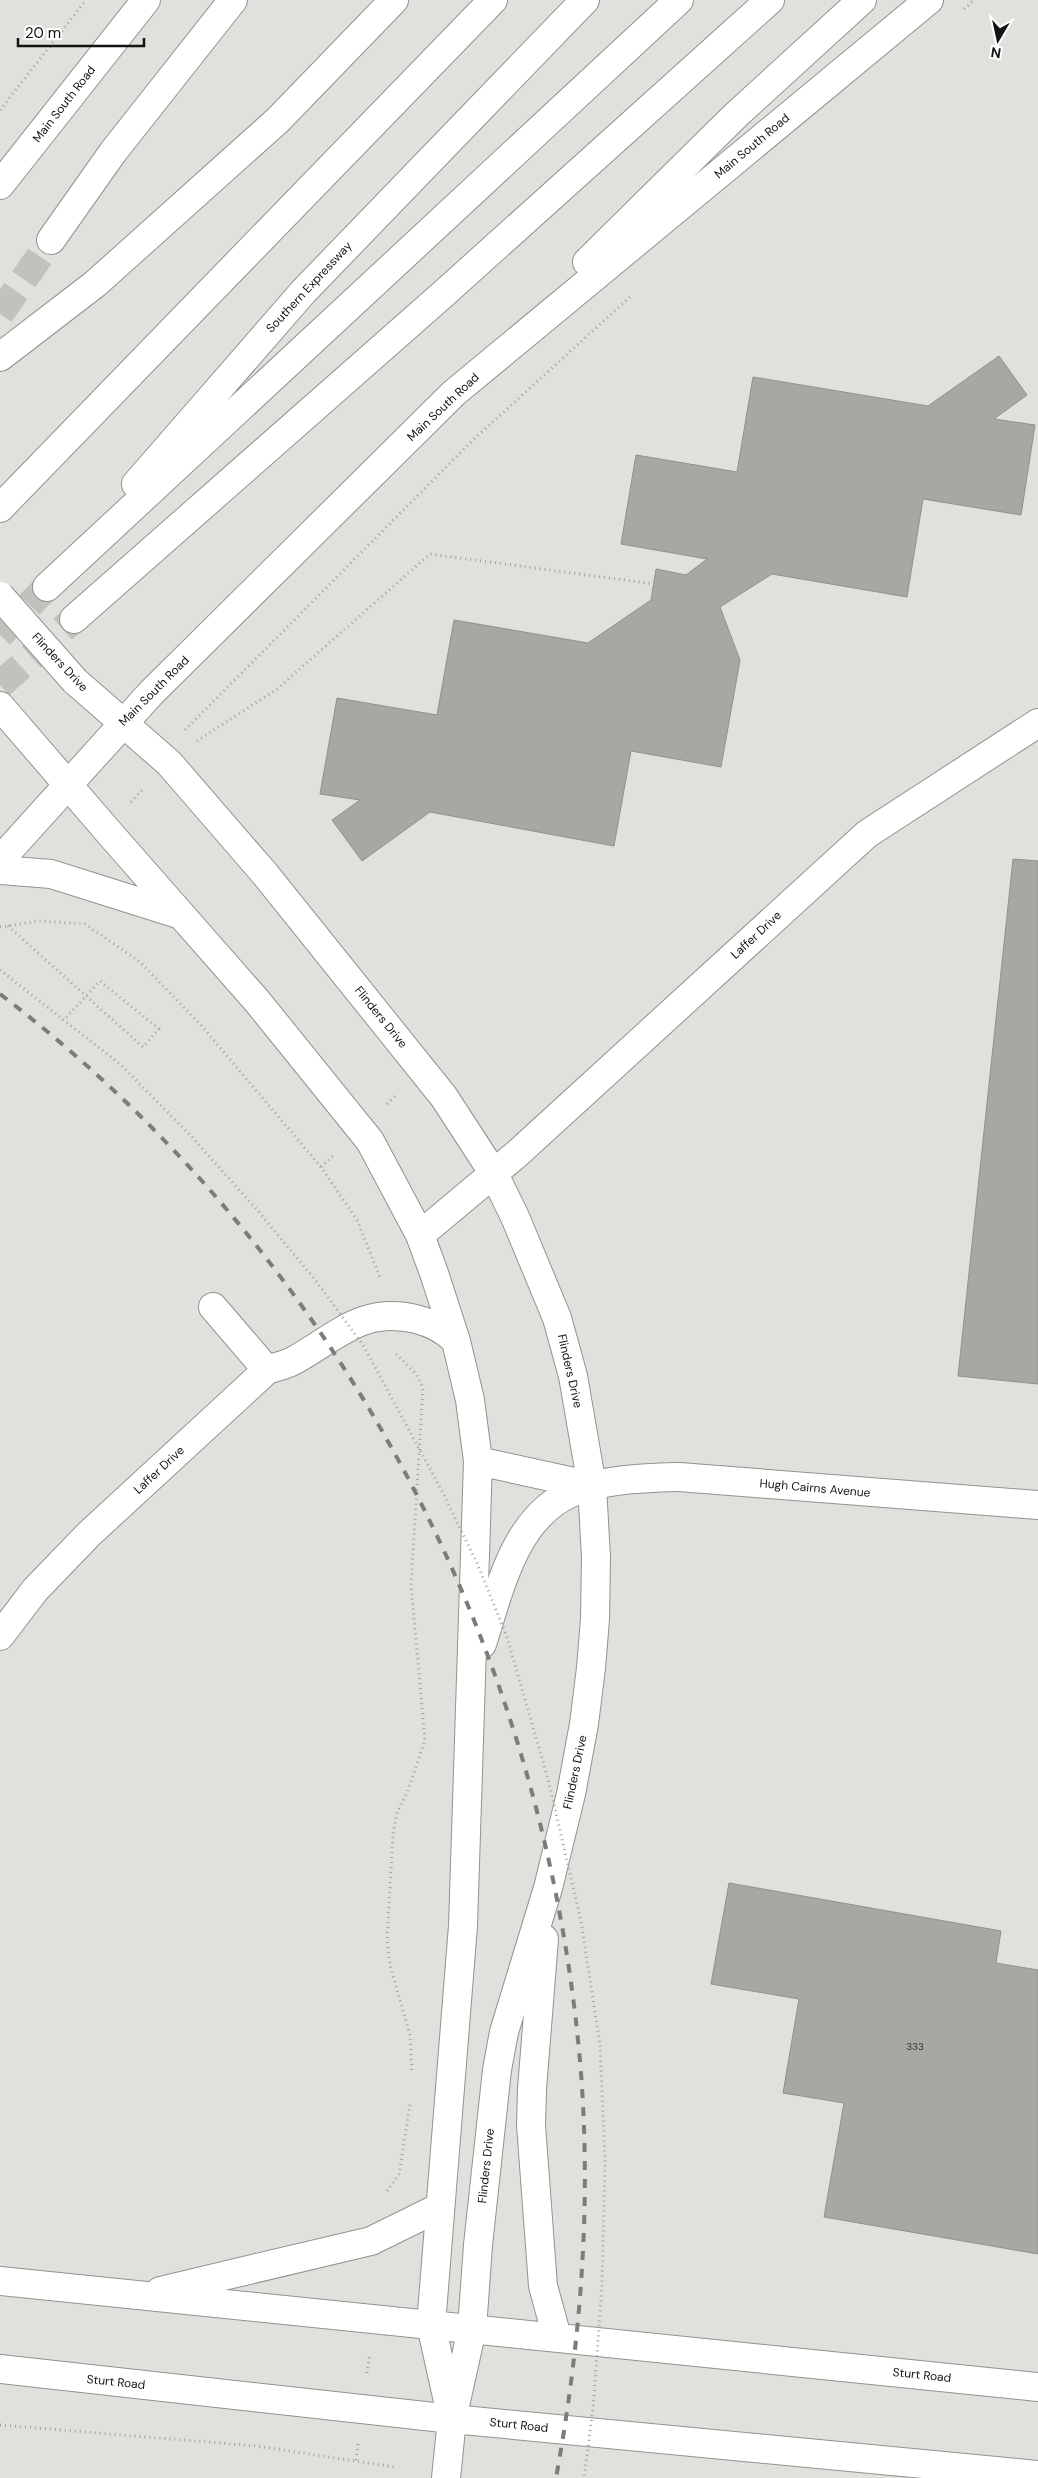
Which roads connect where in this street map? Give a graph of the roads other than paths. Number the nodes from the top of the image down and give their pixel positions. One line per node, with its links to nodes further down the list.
1 (146, 0): 10 (main road, Main South Road)
2 (233, 0): 11 (main road)
3 (394, 0): 12 (main road)
4 (493, 0): 14 (main road)
5 (585, 0): 6 (main road, Southern Expressway)
6 (679, 0)
7 (770, 0): 16 (main road)
8 (862, 0): 13 (main road)
9 (929, 0): 13 (main road, Main South Road)
10 (0, 185)
11 (51, 240)
12 (0, 357)
13 (454, 393): 18 (main road, Main South Road)
14 (0, 508)
15 (0, 596): 18 (main road, Flinders Drive, bridge)
16 (74, 619)
17 (0, 706): 20 (main road)
18 (123, 722): 20 (main road, Main South Road); 24 (main road, Flinders Drive)
19 (1038, 723): 24 (main road, Laffer Drive)
20 (67, 784): 21 (main road, Main South Road); 23 (main road)
21 (0, 860)
22 (0, 870): 23 (main road)
23 (182, 915): 25 (main road)
24 (494, 1174): 25 (main road, Laffer Drive); 30 (main road, Flinders Drive)
25 (420, 1235): 27 (main road)
26 (213, 1307): 28 (main road)
27 (456, 1341): 28 (main road); 29 (main road)
28 (267, 1370): 32 (main road, Laffer Drive)
29 (478, 1461): 30 (main road); 33 (main road)
30 (592, 1486): 31 (main road, Hugh Cairns Avenue); 33 (main road); 34 (main road, Flinders Drive)
31 (1038, 1506)
32 (0, 1636)
33 (472, 1677): 35 (main road)
34 (548, 1888): 39 (main road, Flinders Drive); 40 (main road)
35 (440, 2207): 37 (main road); 38 (main road)
36 (0, 2281): 37 (main road, Sturt Road)
37 (139, 2296): 38 (main road, Sturt Road)
38 (431, 2325): 39 (main road, Sturt Road); 43 (main road)
39 (472, 2329): 40 (main road, Sturt Road); 43 (main road, Flinders Drive)
40 (557, 2337): 42 (main road, Sturt Road)
41 (0, 2369): 43 (main road, Sturt Road)
42 (1038, 2387)
43 (452, 2419): 44 (main road, Sturt Road); 45 (main road)
44 (1038, 2475)
45 (446, 2478)

